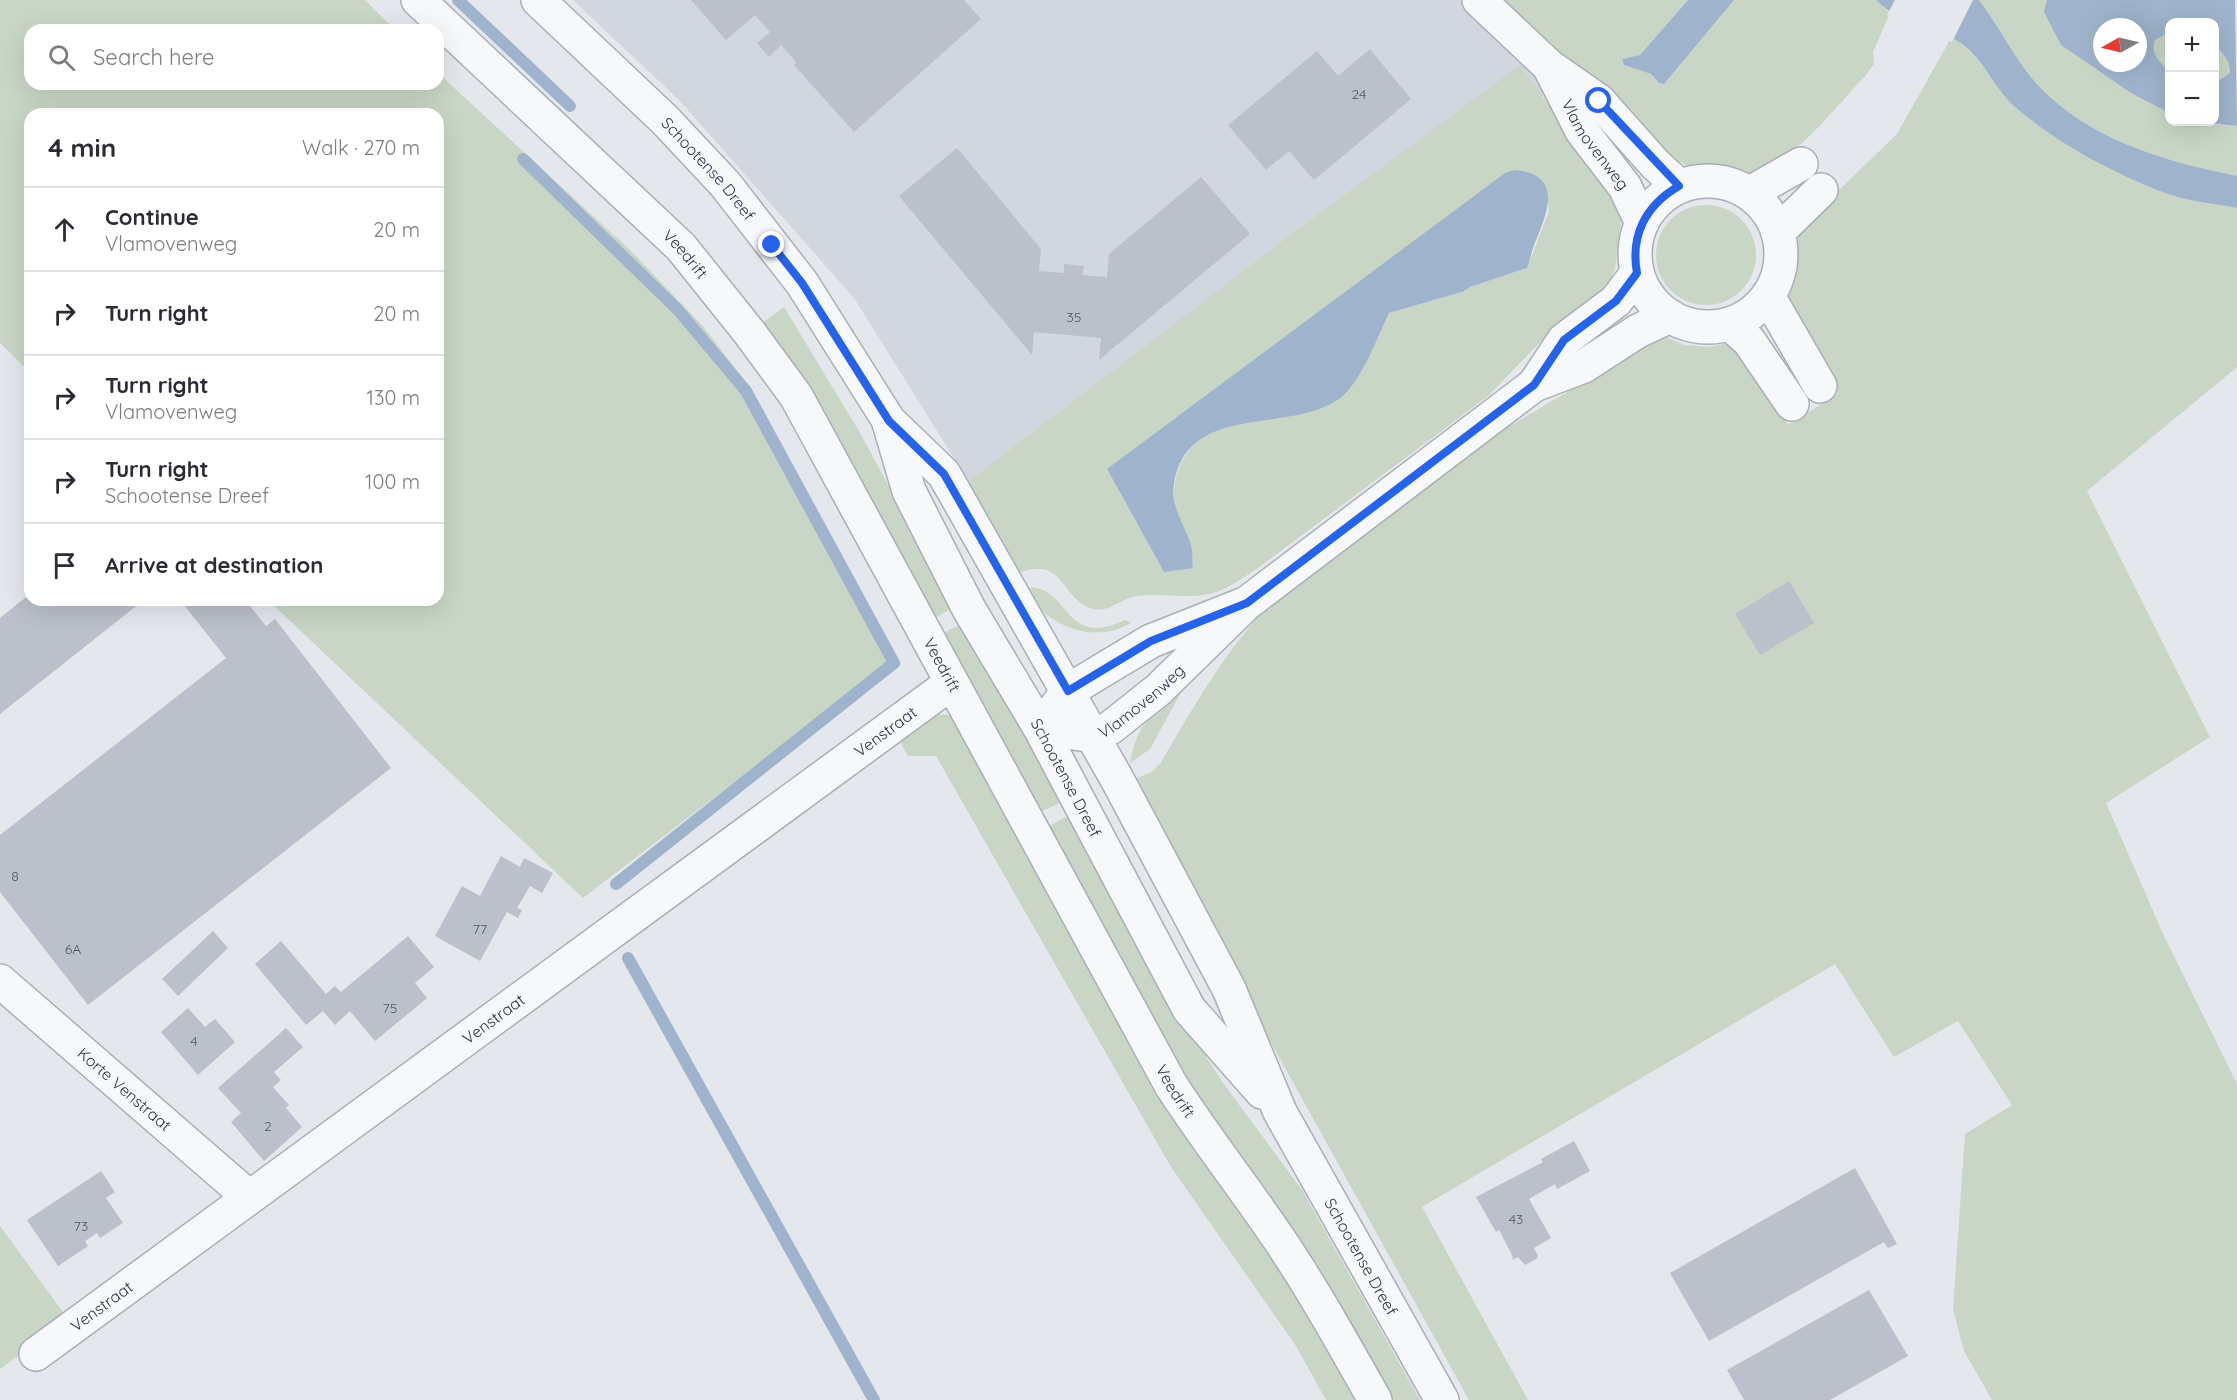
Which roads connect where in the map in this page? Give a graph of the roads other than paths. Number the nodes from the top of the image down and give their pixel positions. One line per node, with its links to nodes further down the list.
1 (418, 0): 4 (street, Veedrift)
2 (538, 0): 20 (street, Schootense Dreef)
3 (1479, 0): 6 (street, Vlamovenweg)
4 (443, 24)
5 (444, 25): 22 (street, Veedrift)
6 (1549, 66): 8 (street, Vlamovenweg); 11 (street, Vlamovenweg)
7 (1800, 164): 10 (street)
8 (1679, 186): 10 (street); 11 (street)
9 (1821, 190): 12 (street)
10 (1750, 193): 12 (street)
11 (1642, 223): 13 (street)
12 (1778, 232): 14 (street)
13 (1637, 273): 15 (street); 17 (street, Vlamovenweg)
14 (1768, 296): 16 (street); 18 (street)
15 (1670, 316): 16 (street); 17 (street, Vlamovenweg)
16 (1730, 324): 19 (street)
17 (1534, 385): 21 (street, Vlamovenweg)
18 (1820, 386)
19 (1792, 404)
20 (889, 421): 23 (street, Schootense Dreef); 24 (street, Schootense Dreef)
21 (1247, 603): 23 (street, Vlamovenweg); 25 (street, Vlamovenweg)
22 (950, 684): 28 (street, Venstraat); 30 (street, Veedrift)
23 (1068, 691): 24 (street, Vlamovenweg); 25 (street, Schootense Dreef)
24 (1040, 728): 25 (street, Vlamovenweg); 27 (street, Schootense Dreef)
25 (1094, 736): 27 (street, Schootense Dreef)
26 (0, 981): 28 (street, Korte Venstraat)
27 (1280, 1112): 31 (street, Schootense Dreef)
28 (249, 1197): 29 (street, Venstraat)
29 (36, 1354)
30 (1375, 1400)
31 (1442, 1400)

